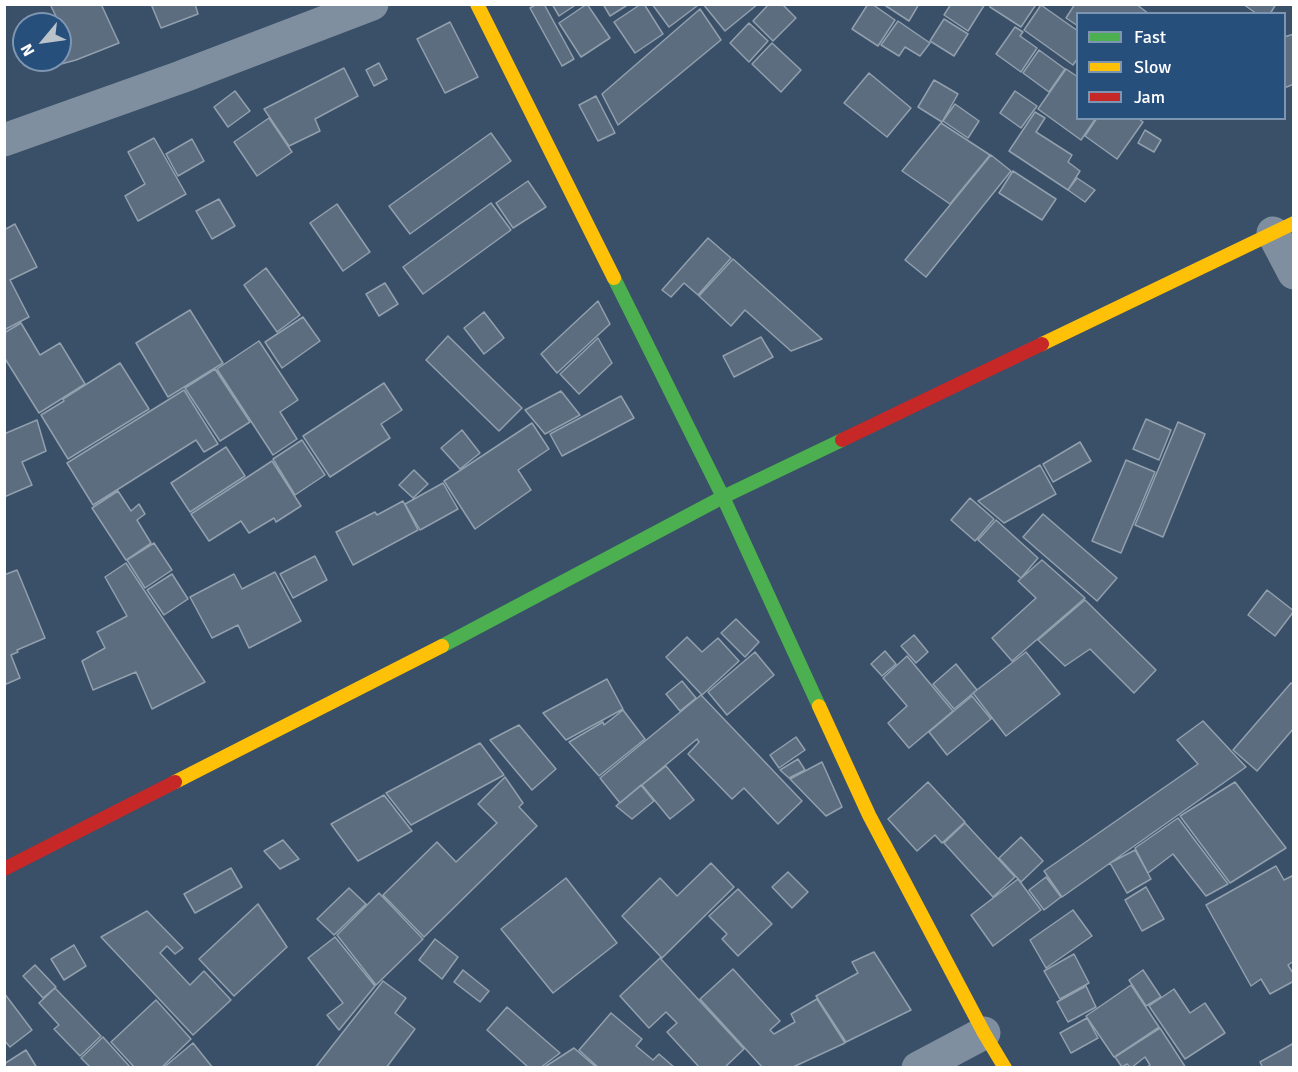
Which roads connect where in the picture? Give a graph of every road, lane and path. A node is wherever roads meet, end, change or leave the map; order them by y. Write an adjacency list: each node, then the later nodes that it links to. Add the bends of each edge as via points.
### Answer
1 (372, 4): 3 (street)
2 (477, 4): 6 (street)
3 (4, 140)
4 (1283, 228): 5 (street); 6 (street)
5 (1293, 273)
6 (723, 497): 7 (street, via 413,661); 8 (street, via 869,815)
7 (4, 869)
8 (984, 1033): 9 (street); 10 (street)
9 (918, 1068)
10 (1005, 1068)

